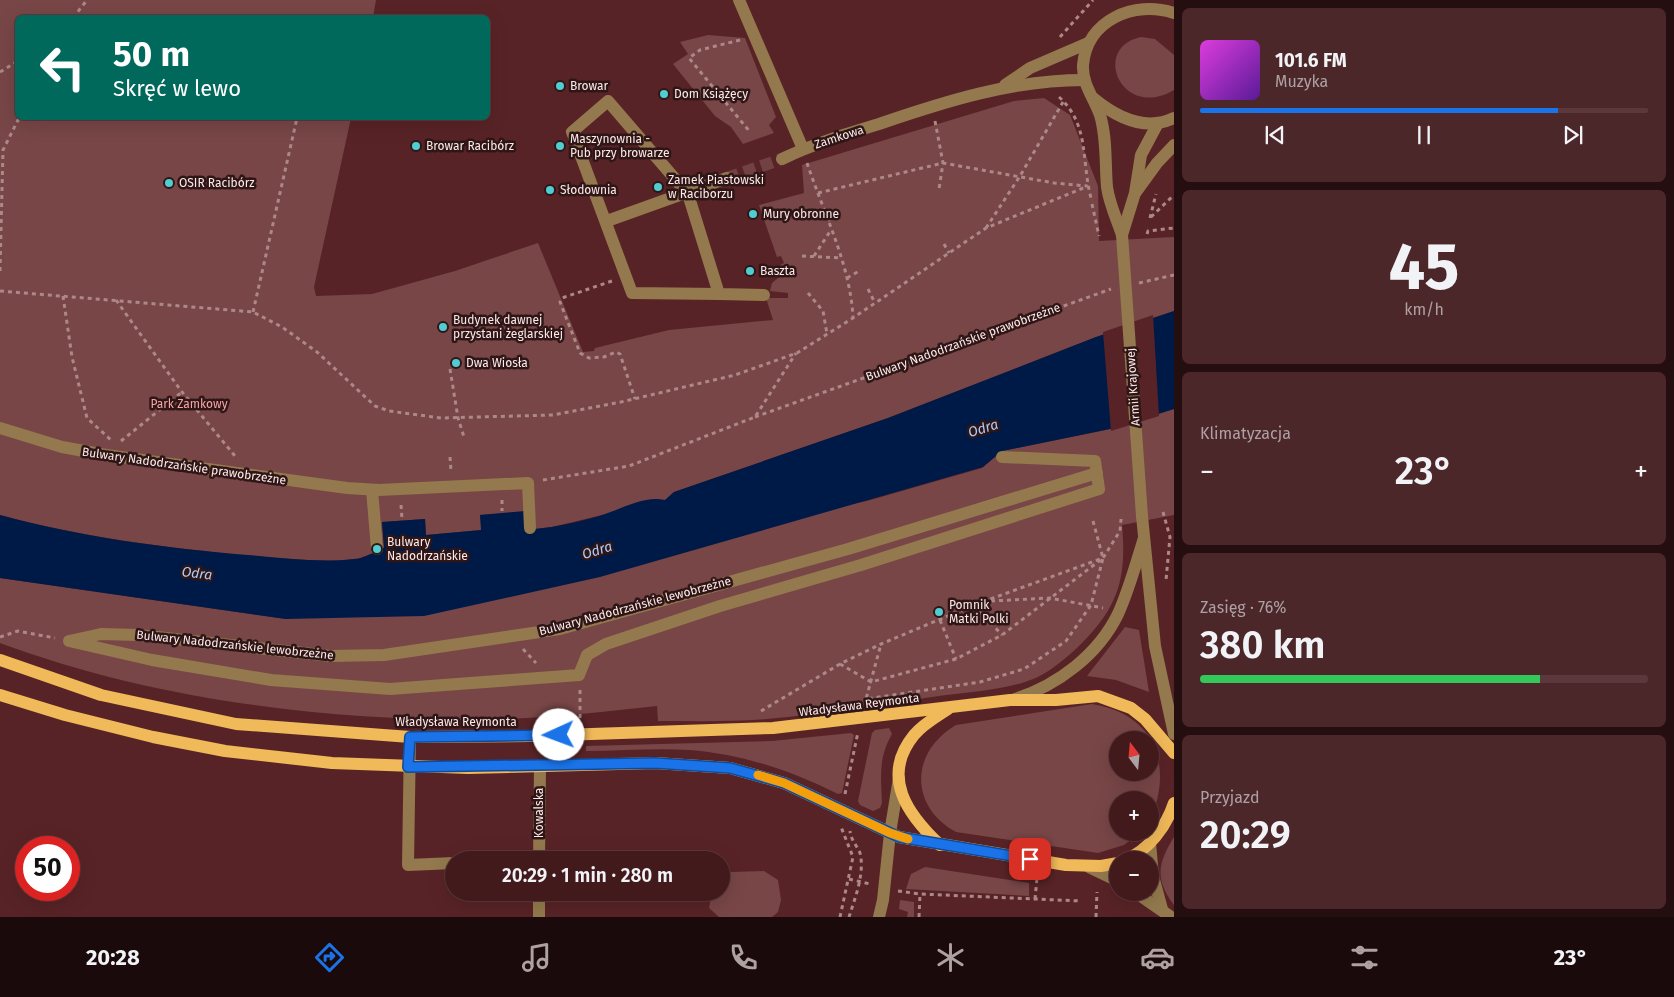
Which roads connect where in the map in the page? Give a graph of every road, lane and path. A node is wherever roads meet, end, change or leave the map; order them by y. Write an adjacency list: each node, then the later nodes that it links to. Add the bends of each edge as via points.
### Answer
1 (87, 0): 6 (path)
2 (739, 0): 7 (street, Zamkowa)
3 (1156, 4): 4 (street, via 1133,8); 5 (street)
4 (1122, 6): 8 (street, via 1102,24)
5 (1174, 13)
6 (74, 15)
7 (755, 36): 20 (path, via 700,50 689,58); 23 (street, Zamkowa)
8 (1088, 43): 11 (street); 13 (street, Zamkowa, via 1030,68)
9 (15, 63): 10 (path)
10 (0, 72)
11 (1084, 80): 12 (street, Zamkowa); 14 (street, Armii Krajowej)
12 (1052, 81): 13 (street, Zamkowa); 15 (path, via 1054,93)
13 (1003, 86): 23 (street, Zamkowa, via 931,106)
14 (1091, 97): 19 (street, via 1121,117); 42 (street, Armii Krajowej, via 1100,115 1108,190)
15 (1063, 102): 26 (path); 28 (path, via 1070,107 1081,132)
16 (1174, 118): 19 (street)
17 (18, 120): 50 (path, via 3,150)
18 (297, 120): 64 (path)
19 (1158, 123): 32 (street, Armii Krajowej, via 1141,155)
20 (750, 132)
21 (938, 132): 25 (path)
22 (1174, 145): 32 (street)
23 (803, 149): 24 (street); 31 (path)
24 (782, 159)
25 (943, 163): 26 (path); 29 (path); 31 (path)
26 (1020, 176): 28 (path); 38 (path)
27 (727, 178): 33 (street)
28 (1088, 186): 38 (path); 43 (path)
29 (939, 189)
30 (1157, 191): 34 (path, via 1150,218)
31 (818, 193): 36 (path)
32 (1135, 193): 42 (street, Armii Krajowej)
33 (688, 194): 37 (street); 37 (street, via 608,101 572,132); 59 (street)
34 (1174, 195)
35 (840, 217): 36 (path)
36 (828, 220): 40 (path)
37 (607, 222): 52 (street)
38 (986, 228): 45 (path)
39 (1174, 228): 41 (path)
40 (831, 229): 47 (path); 48 (path)
41 (1147, 232)
42 (1122, 235): 84 (street, Armii Krajowej, bridge)
43 (1099, 236)
44 (944, 244): 45 (path)
45 (949, 254): 63 (path)
46 (802, 256): 47 (path)
47 (814, 256): 48 (path)
48 (842, 258): 53 (path)
49 (861, 270): 53 (path)
50 (0, 271)
51 (1174, 275): 54 (path)
52 (626, 276): 59 (street, via 632,293); 70 (path, via 562,298 560,302 580,353 589,358 620,354)
53 (847, 278): 65 (path)
54 (1130, 285)
55 (1113, 288): 71 (path, Bulwary Nadodrzańskie prawobrzeżne)
56 (868, 289): 63 (path)
57 (0, 291): 61 (path)
58 (808, 293): 66 (path, via 823,311)
59 (719, 294): 60 (street)
60 (764, 295)
61 (63, 296): 62 (path); 69 (path, via 72,357 87,418 116,446)
62 (116, 300): 64 (path); 69 (path)
63 (875, 303): 65 (path)
64 (253, 312): 72 (path, via 282,327 317,352 375,406 389,411)
65 (853, 318): 66 (path)
66 (827, 334): 67 (path)
67 (797, 352): 70 (path, via 735,375); 71 (path)
68 (450, 369): 72 (path)
69 (182, 392): 77 (path)
70 (635, 399): 72 (path, via 553,415)
71 (754, 417): 78 (path, Bulwary Nadodrzańskie prawobrzeżne, via 629,466)
72 (458, 418): 74 (path)
73 (0, 428): 77 (street, Bulwary Nadodrzańskie prawobrzeżne, via 62,447)
74 (464, 437)
75 (1002, 457): 76 (street, via 1095,460)
76 (1097, 473): 96 (street, Bulwary Nadodrzańskie lewobrzeżne, via 848,548 560,629); 102 (street, Bulwary Nadodrzańskie lewobrzeżne, via 1099,489 606,644 587,655)
77 (251, 476): 79 (street, Bulwary Nadodrzańskie prawobrzeżne)
78 (542, 481)
79 (372, 490): 83 (street, Bulwary Nadodrzańskie prawobrzeżne, via 528,483); 85 (street)
80 (1164, 512): 87 (path, via 1170,537)
81 (1121, 519): 86 (path, via 1120,531)
82 (1093, 521): 86 (path)
83 (530, 528)
84 (1144, 538): 92 (street, Armii Krajowej); 111 (street, Armii Krajowej, via 1155,646)
85 (377, 549)
86 (1103, 558): 88 (path); 89 (path); 91 (path)
87 (1166, 582)
88 (1050, 598): 89 (path); 91 (path); 94 (path)
89 (986, 601): 90 (path)
90 (974, 605): 93 (path); 94 (path)
91 (1091, 605): 92 (path); 104 (path, via 1066,641 1024,669 980,682 866,699)
92 (1118, 614): 106 (street, Armii Krajowej, via 1095,646 1066,674 1038,690)
93 (940, 620): 98 (path); 99 (path)
94 (1002, 635): 99 (path)
95 (0, 637): 97 (path, via 18,631)
96 (512, 637): 97 (street, Bulwary Nadodrzańskie lewobrzeżne, via 384,655 331,656 138,635 101,634); 103 (path)
97 (70, 641): 103 (street, Bulwary Nadodrzańskie lewobrzeżne, via 152,660 271,680 390,689)
98 (881, 644): 101 (path); 104 (path)
99 (956, 659): 104 (path)
100 (0, 660): 112 (main road, Władysława Reymonta, via 101,695 236,724)
101 (840, 664): 104 (path); 108 (path)
102 (580, 675): 103 (street, Bulwary Nadodrzańskie lewobrzeżne); 110 (path)
103 (550, 678)
104 (871, 682)
105 (0, 694): 115 (main road, via 99,724 225,751 332,763)
106 (1010, 700): 107 (main road, Władysława Reymonta); 113 (main road, Władysława Reymonta, via 1098,696 1113,700 1145,719)
107 (950, 708): 109 (main road, Władysława Reymonta); 116 (main road, via 914,735 903,754)
108 (761, 711)
109 (861, 719): 112 (main road, Władysława Reymonta, via 773,728); 118 (path)
110 (580, 720)
111 (1174, 734)
112 (410, 737): 115 (street)
113 (1174, 753)
114 (540, 766): 115 (main road); 118 (main road, via 655,763 730,768 784,783); 124 (street, Kowalska)
115 (408, 767): 126 (street, via 408,865)
116 (899, 776): 121 (street); 123 (main road, via 902,795 912,816)
117 (1174, 803): 122 (main road, via 1167,821)
118 (842, 810): 121 (main road)
119 (840, 824): 140 (path, via 852,857)
120 (849, 829): 141 (path, via 861,861)
121 (890, 833): 123 (main road); 131 (street)
122 (1150, 843): 125 (main road); 138 (street, via 1153,876)
123 (940, 845): 128 (main road)
124 (539, 851)
125 (1138, 851)
126 (445, 863)
127 (1109, 864): 128 (main road)
128 (1089, 867): 129 (street)
129 (1109, 877)
130 (1037, 878): 134 (path)
131 (884, 888): 133 (path); 142 (street)
132 (1097, 892): 144 (path)
133 (920, 894): 134 (path); 143 (path)
134 (1036, 899): 136 (path)
135 (540, 901): 139 (street)
136 (1081, 901)
137 (1148, 901): 138 (street)
138 (1166, 913)
139 (540, 917)
140 (840, 917)
141 (850, 917)
142 (879, 917)
143 (919, 917)
144 (1096, 917)

